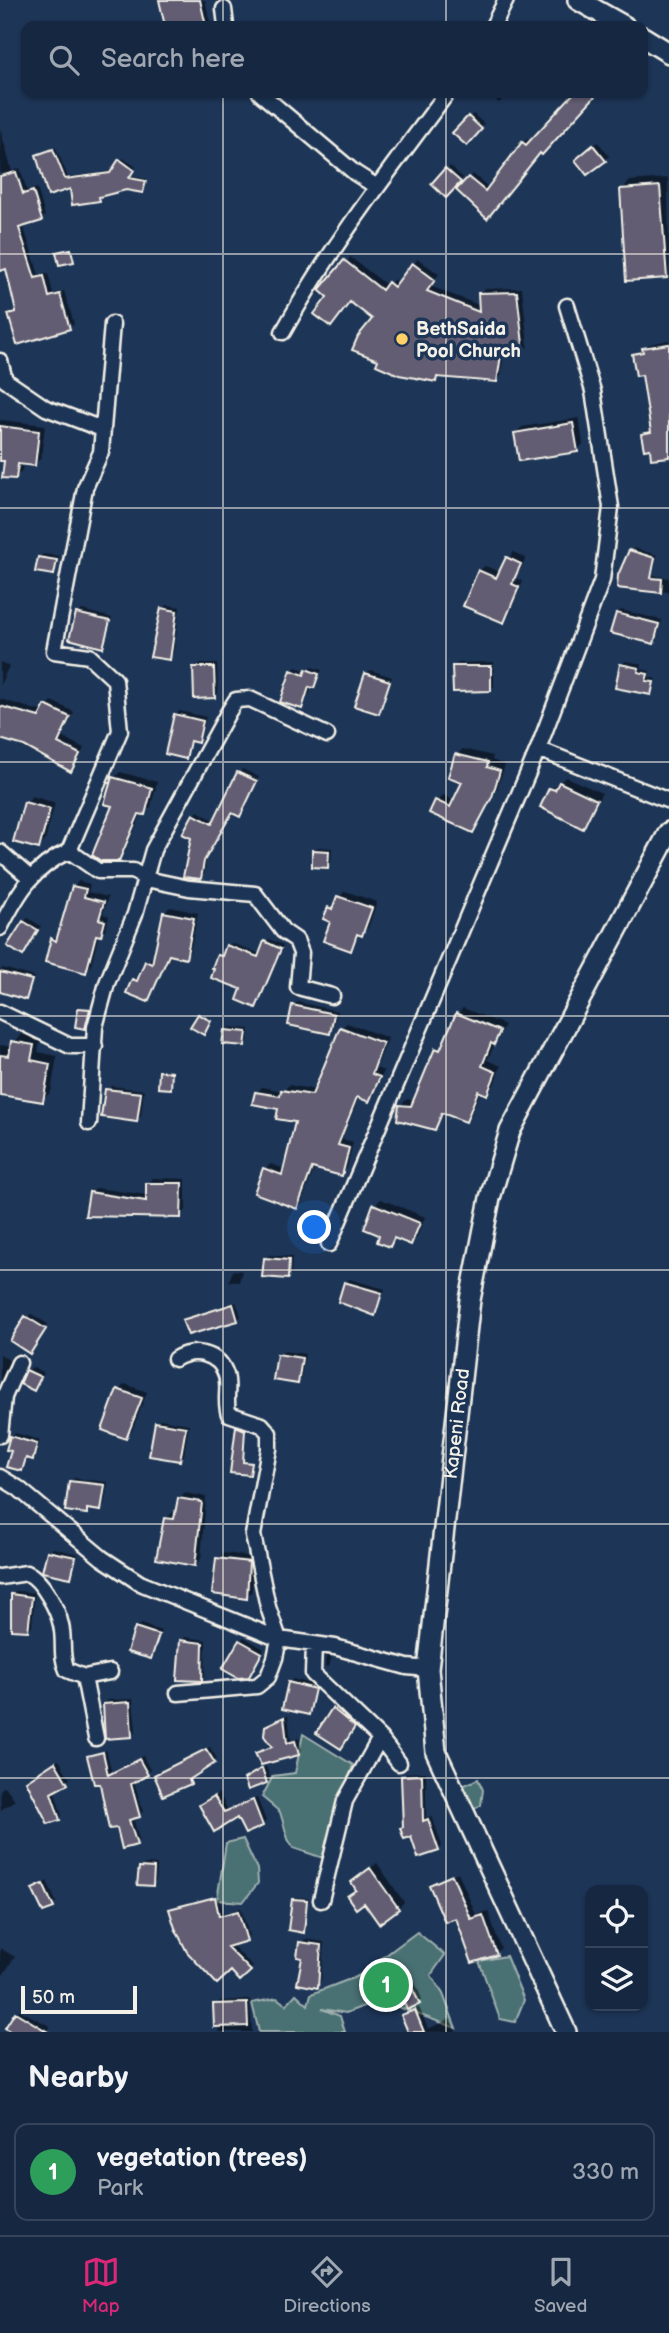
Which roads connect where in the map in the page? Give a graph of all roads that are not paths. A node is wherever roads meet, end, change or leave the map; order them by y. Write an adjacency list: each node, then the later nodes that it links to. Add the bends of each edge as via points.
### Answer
1 (506, 0): 5 (street)
2 (578, 0): 6 (main road)
3 (224, 9): 4 (street)
4 (225, 21)
5 (496, 21)
6 (615, 21)
7 (648, 40): 8 (main road)
8 (669, 53)
9 (266, 98): 11 (street)
10 (443, 98): 11 (street)
11 (377, 187): 14 (street)
12 (567, 306): 18 (street, via 593,391 611,507 608,549 592,611)
13 (112, 324): 16 (street)
14 (283, 332)
15 (0, 362): 16 (street, via 5,380 46,408)
16 (102, 429): 21 (street, via 101,452 85,488 54,651 89,656 116,680 120,731)
17 (327, 735): 24 (street, via 250,699 236,700 169,818 153,850)
18 (538, 749): 19 (street); 30 (street)
19 (669, 801)
20 (669, 832): 38 (main road, Kapeni Road, via 510,1131 489,1198 470,1300)
21 (69, 851): 23 (street); 24 (street, via 98,871 133,872)
22 (0, 852): 23 (street)
23 (29, 877): 25 (street)
24 (146, 879): 26 (street, via 255,894 283,931 296,940 301,953 298,987); 28 (street, via 107,983 95,1027)
25 (0, 928)
26 (332, 996)
27 (0, 1012): 28 (street, via 69,1045)
28 (95, 1046): 29 (street)
29 (89, 1124)
30 (329, 1244)
31 (175, 1359): 36 (street, via 202,1352 215,1361 227,1376 229,1414 262,1425 269,1433 253,1535)
32 (19, 1363): 33 (street, via 4,1397)
33 (0, 1435)
34 (0, 1477): 36 (street, via 126,1575)
35 (0, 1577): 40 (street, via 33,1575 61,1624 67,1670)
36 (279, 1639): 37 (street); 41 (street, via 268,1677 257,1686)
37 (314, 1644): 38 (street); 43 (street, via 313,1674)
38 (428, 1669): 46 (main road, Kapeni Road, via 436,1752)
39 (110, 1672): 40 (street)
40 (84, 1677): 42 (street)
41 (178, 1693)
42 (96, 1738)
43 (380, 1738): 44 (street); 45 (street, via 345,1801)
44 (399, 1763)
45 (321, 1900)
46 (566, 2032)

